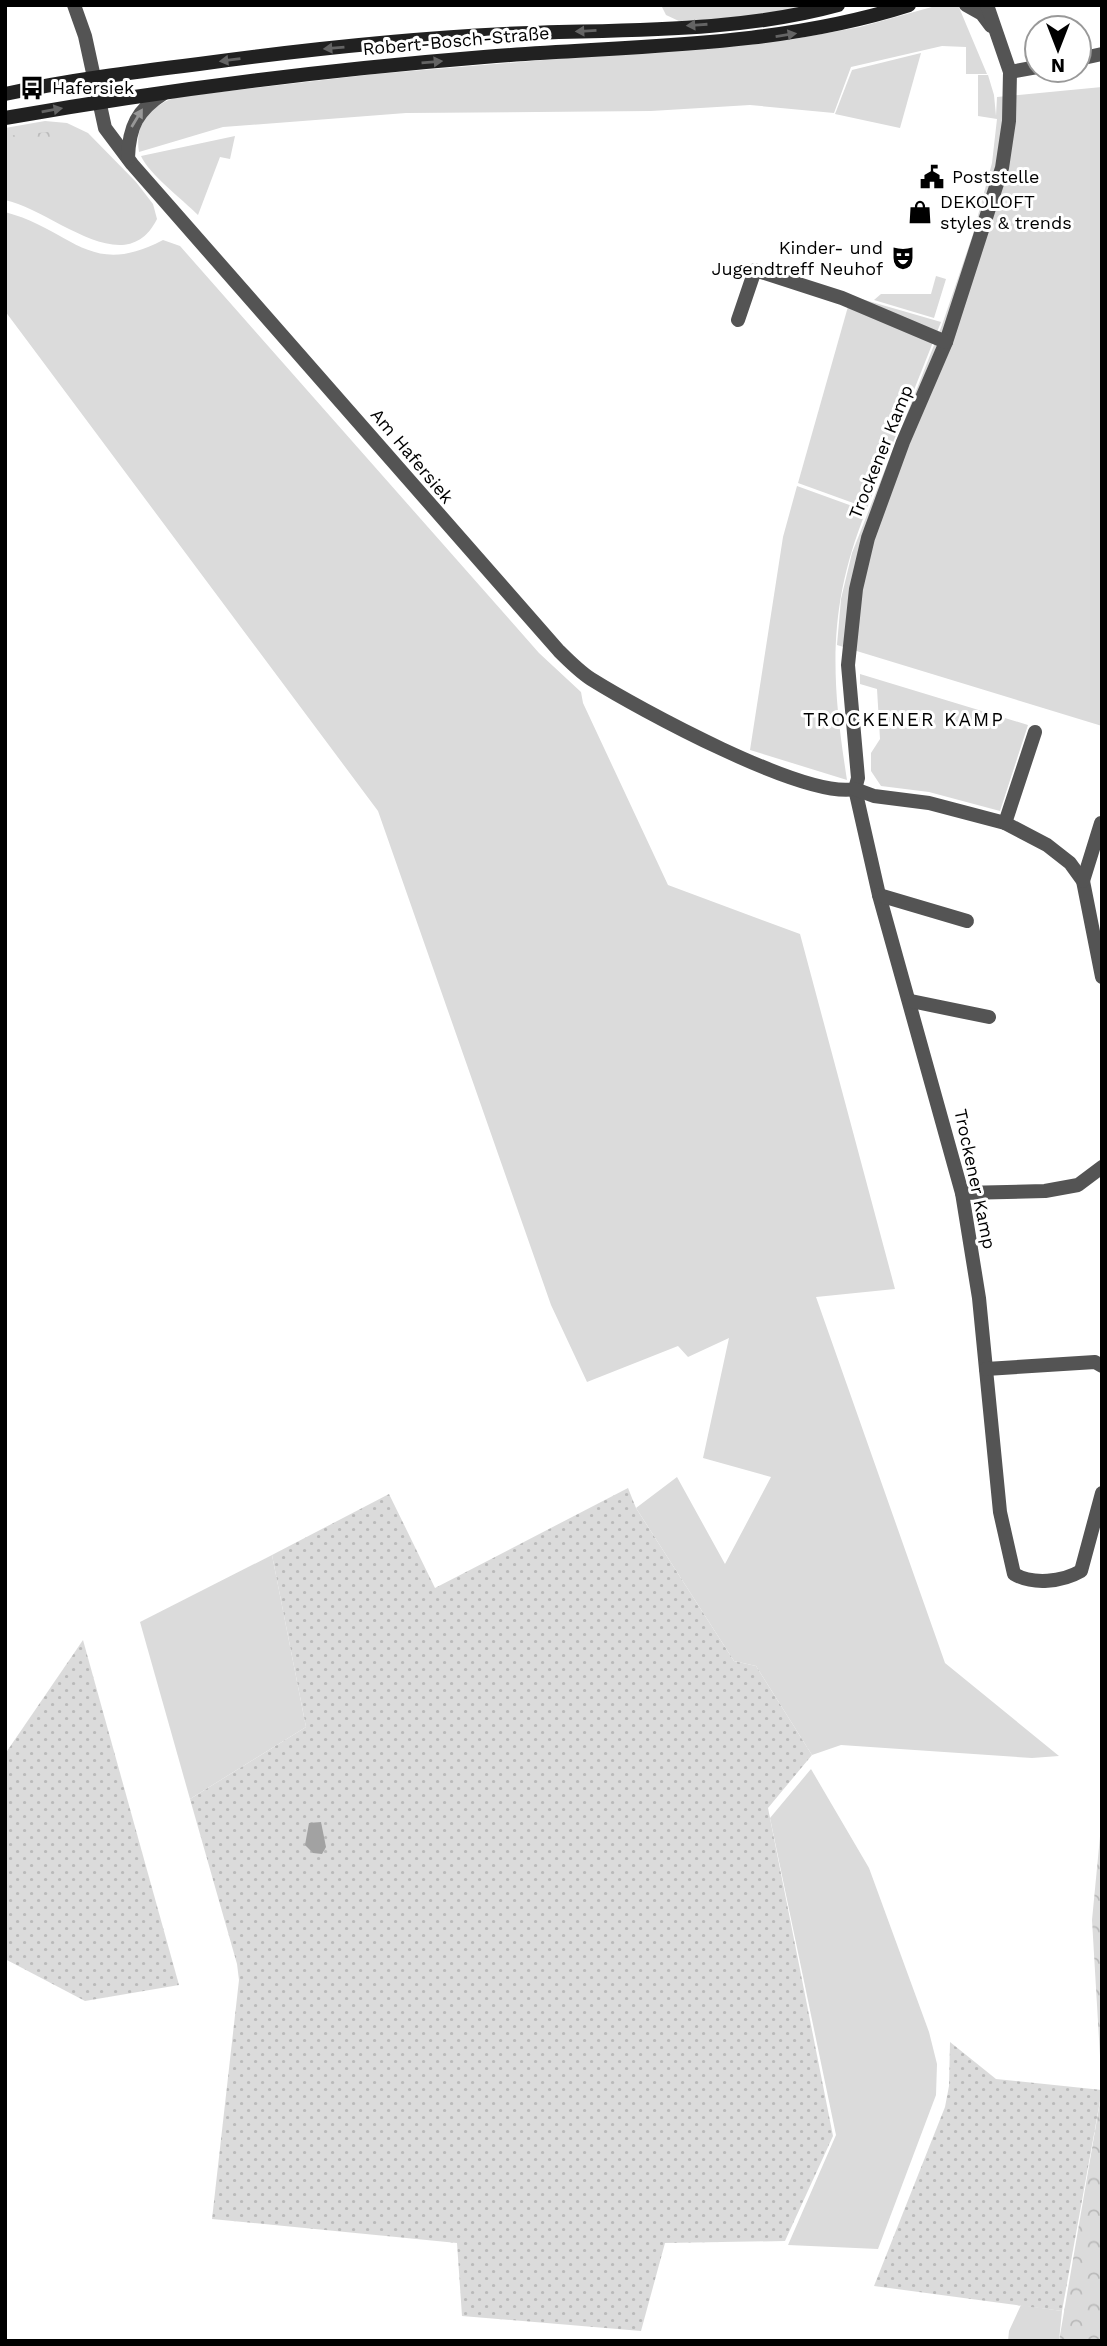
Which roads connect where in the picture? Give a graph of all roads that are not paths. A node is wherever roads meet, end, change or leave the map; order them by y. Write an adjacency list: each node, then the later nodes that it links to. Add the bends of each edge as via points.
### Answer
1 (74, 5): 9 (street, Am Hafersiek)
2 (838, 5): 9 (main road, Robert-Bosch-Straße, one-way to 9, via 708,24 502,34 298,51)
3 (909, 5): 10 (main road, Robert-Bosch-Straße, one-way to 3, via 484,57 772,37 827,28)
4 (966, 5): 6 (street, Trockener Kamp)
5 (987, 5): 6 (street, Trockener Kamp)
6 (997, 32): 8 (street, Trockener Kamp)
7 (1023, 70): 8 (street)
8 (1010, 72): 16 (street, Trockener Kamp, via 1002,168)
9 (93, 79): 11 (main road, Robert-Bosch-Straße); 12 (street, Am Hafersiek)
10 (167, 91): 12 (main road, Robert-Bosch-Straße); 14 (street, one-way to 10, via 129,133 138,114)
11 (5, 94)
12 (98, 102): 13 (main road, Robert-Bosch-Straße, one-way to 12); 14 (street, Am Hafersiek, via 105,128)
13 (5, 118)
14 (128, 158): 18 (street, Am Hafersiek, via 530,622 589,677 731,755 827,788)
15 (738, 320): 16 (street, via 755,270 842,298)
16 (946, 342): 18 (street, Trockener Kamp, via 875,513 856,589 849,665 858,778)
17 (1035, 732): 19 (street)
18 (855, 789): 19 (street, Am Hafersiek); 22 (street, Trockener Kamp)
19 (1005, 822): 21 (street, Am Hafersiek, via 1047,845 1070,863)
20 (1101, 823): 21 (street)
21 (1083, 881): 24 (street)
22 (880, 895): 23 (street); 25 (street, Trockener Kamp)
23 (967, 921)
24 (1102, 977)
25 (911, 1001): 26 (street); 28 (street, Trockener Kamp)
26 (989, 1017)
27 (1102, 1167): 28 (street, via 1078,1185 1045,1191)
28 (962, 1193): 30 (street, Trockener Kamp)
29 (1102, 1366): 30 (street, via 1095,1362)
30 (986, 1369): 31 (street, Trockener Kamp, via 1000,1512 1014,1574 1024,1580 1039,1580 1069,1578 1081,1572)
31 (1102, 1493)

